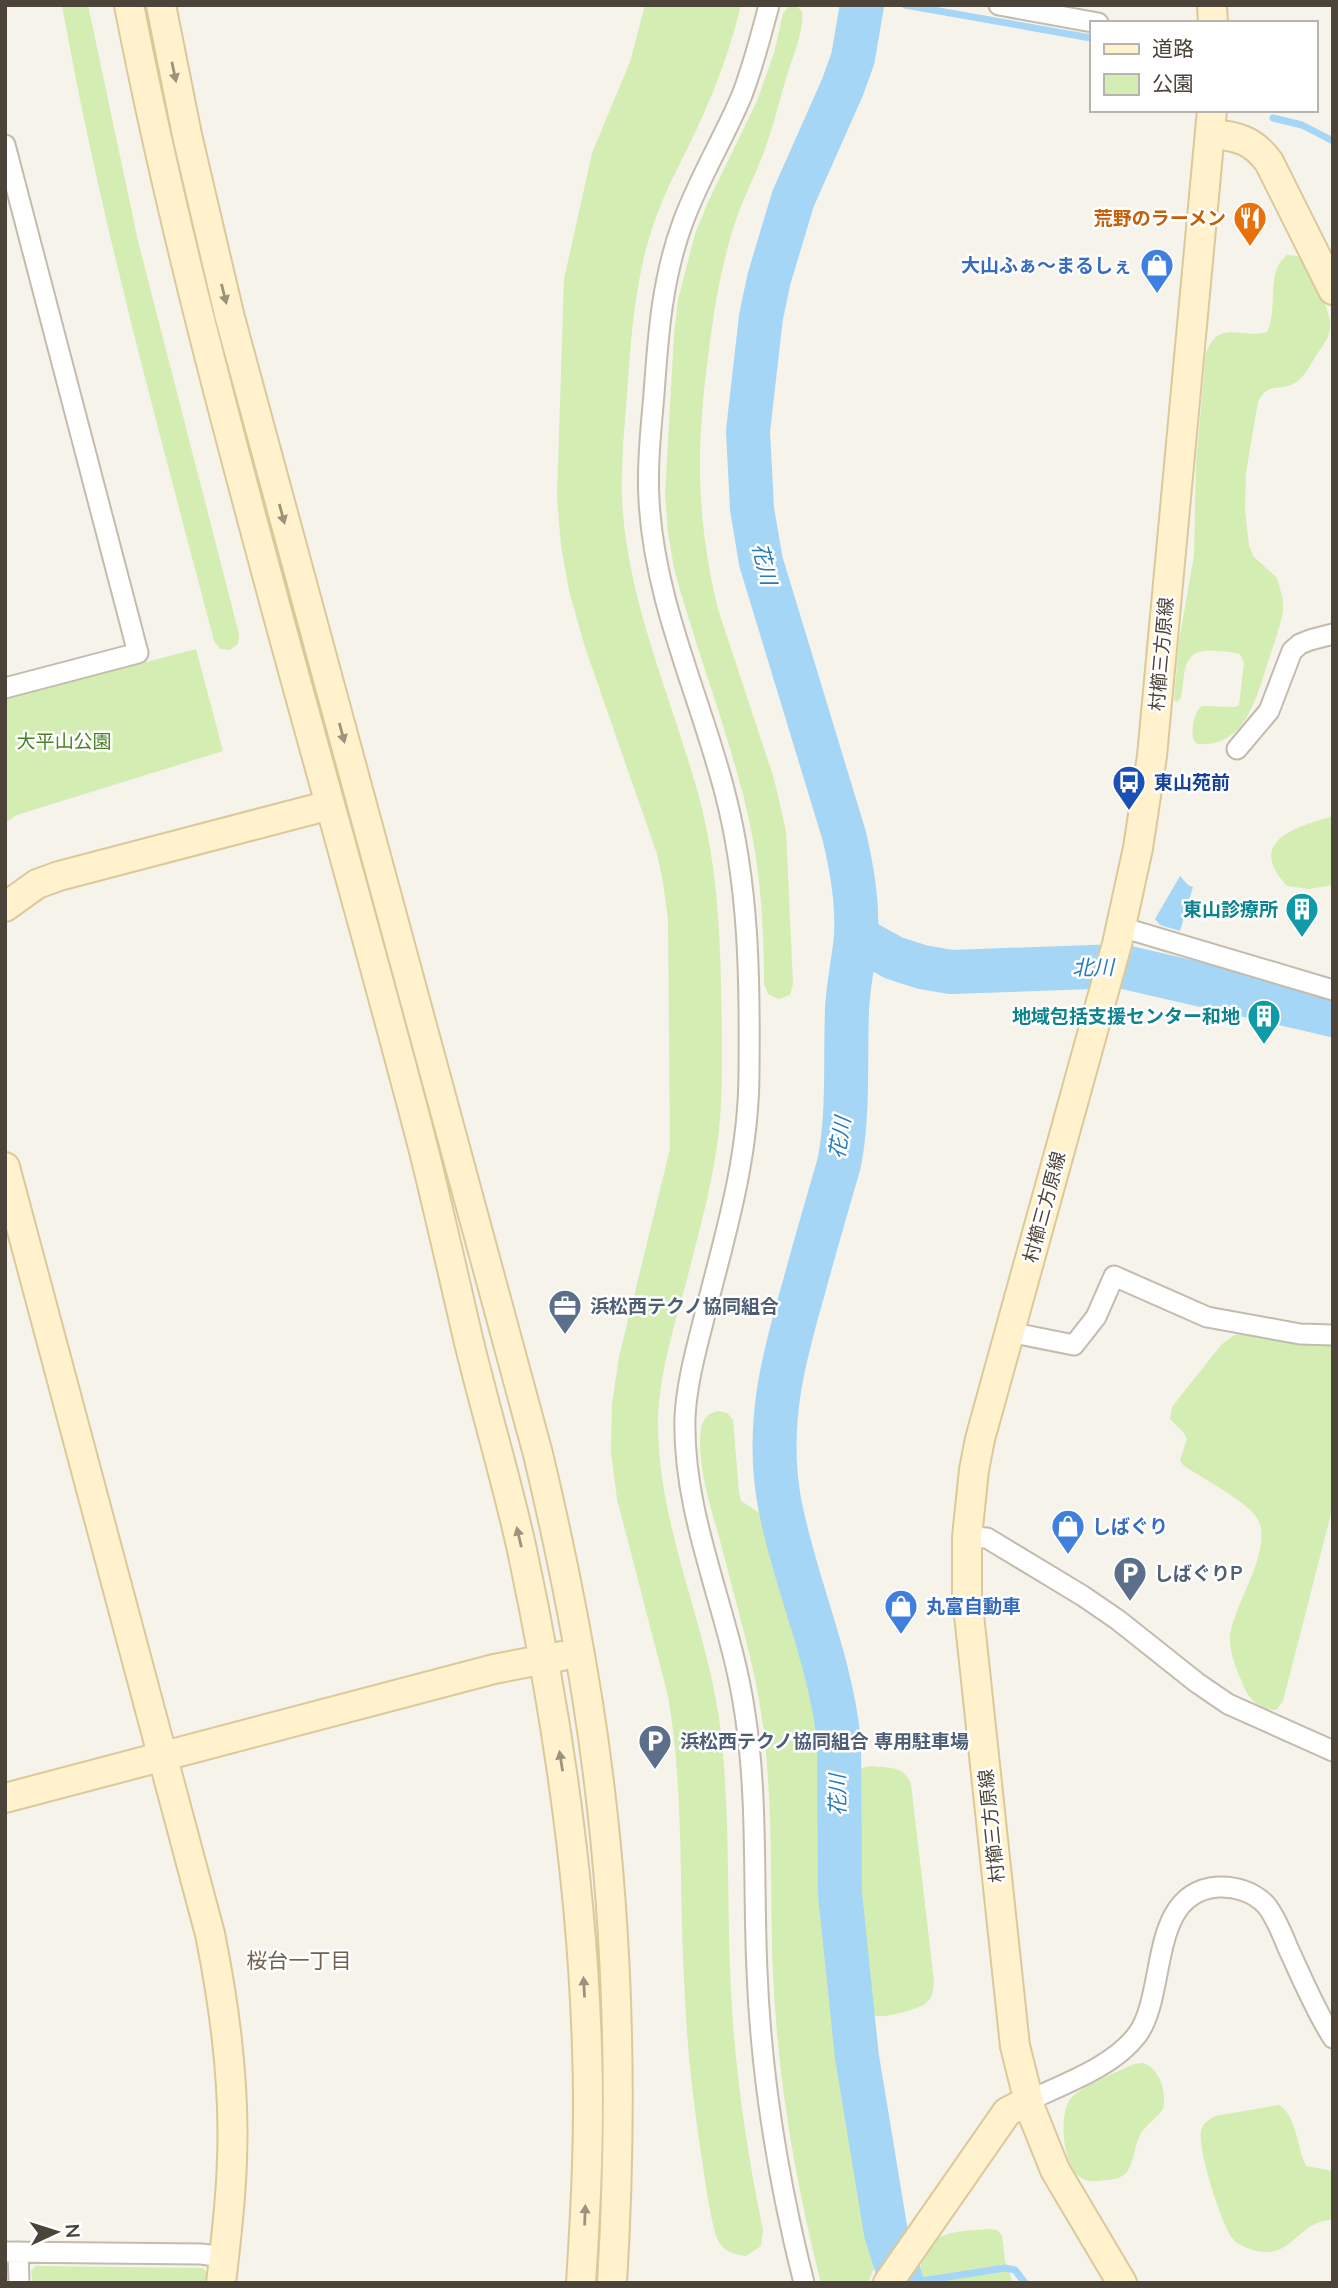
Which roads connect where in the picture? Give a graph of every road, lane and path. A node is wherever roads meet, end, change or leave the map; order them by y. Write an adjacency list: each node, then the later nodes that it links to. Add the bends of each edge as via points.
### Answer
1 (130, 5): 12 (street, via 200,322)
2 (160, 5): 20 (street, one-way to 20, via 229,314 538,1454)
3 (769, 5): 32 (street, via 742,95 693,195 670,263 658,333 649,496 658,571 724,787 746,913 749,1073 745,1143 691,1371 685,1448 689,1486 746,1714 764,2065 778,2167)
4 (999, 5): 5 (street)
5 (1090, 22)
6 (1212, 122): 8 (street, via 1262,152); 14 (street, 村櫛三方原線, via 1152,756)
7 (6, 149): 10 (street, via 138,653)
8 (1333, 290)
9 (1333, 634): 11 (street, via 1292,651 1269,711)
10 (6, 684)
11 (1237, 749)
12 (330, 805): 13 (street, via 58,876); 21 (street, one-way to 12, via 521,1546 424,1153)
13 (5, 906)
14 (1119, 935): 15 (street); 17 (street, 村櫛三方原線)
15 (1333, 990)
16 (5, 1167): 23 (street)
17 (1009, 1332): 18 (street, via 1074,1345 1096,1317 1114,1276 1207,1317 1300,1334); 19 (street, 村櫛三方原線, via 980,1439)
18 (1333, 1335)
19 (967, 1538): 22 (street, via 987,1538 1101,1608 1228,1704); 26 (street, 村櫛三方原線, via 970,1628 1009,1999)
20 (580, 1653): 21 (street); 31 (street, via 600,1793 615,1965 618,2137)
21 (543, 1660): 23 (street); 30 (street, one-way to 21, via 588,2137 583,1966 566,1797)
22 (1333, 1751)
23 (163, 1757): 24 (street); 28 (street, via 210,1934 226,2023 233,2159)
24 (5, 1798)
25 (1333, 2038): 26 (street, via 1265,1905 1229,1886 1209,1888 1190,1896 1176,1911 1167,1930 1147,2014 1126,2049)
26 (1028, 2101): 33 (street, via 1007,2112); 34 (street, 村櫛三方原線, via 1055,2170)
27 (11, 2252): 28 (street, via 201,2254); 29 (street)
28 (223, 2270)
29 (19, 2283)
30 (581, 2283)
31 (611, 2283)
32 (804, 2283)
33 (888, 2283)
34 (1122, 2283)

